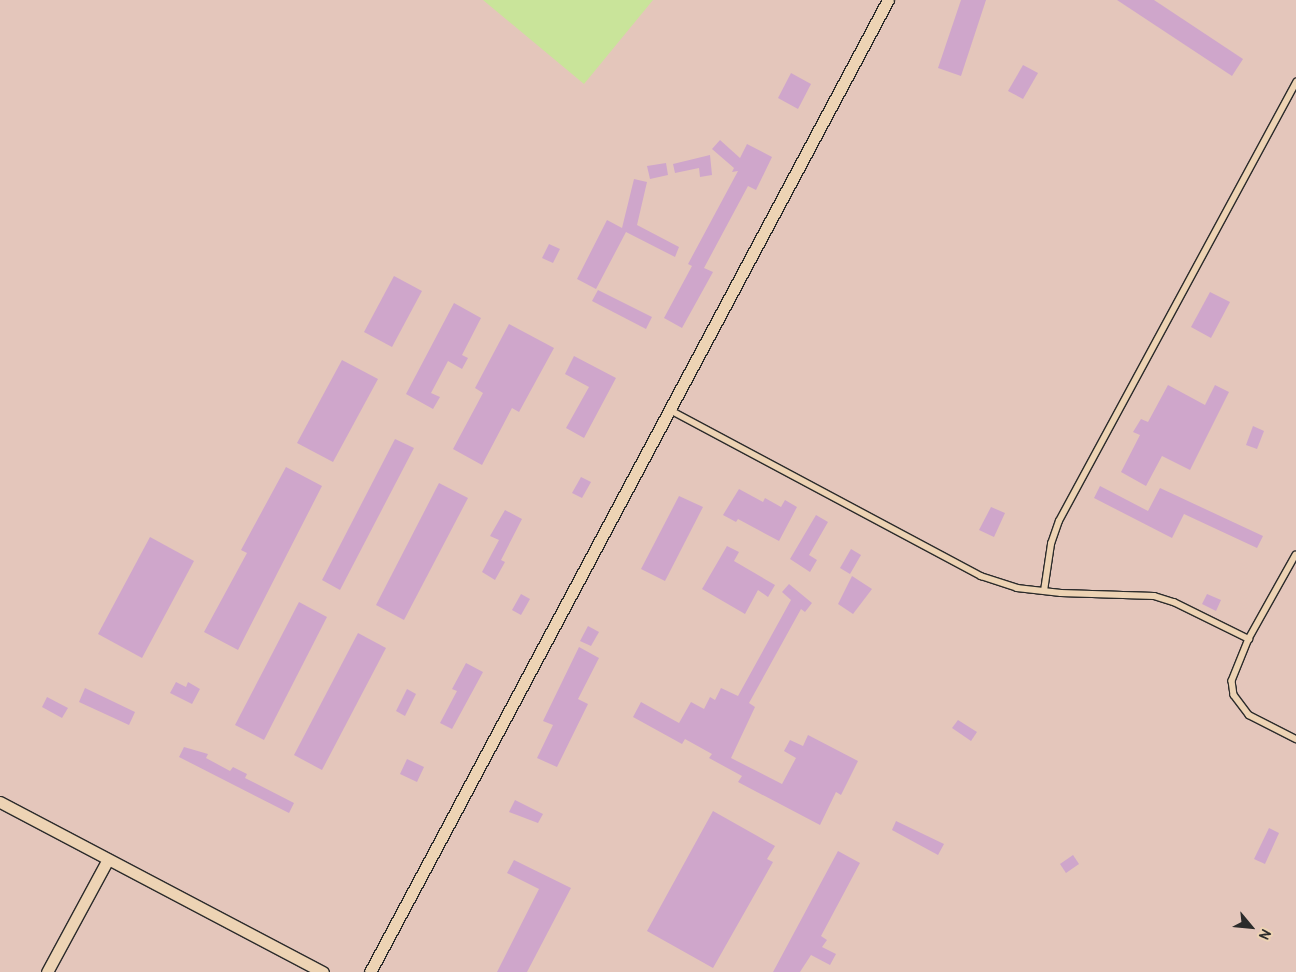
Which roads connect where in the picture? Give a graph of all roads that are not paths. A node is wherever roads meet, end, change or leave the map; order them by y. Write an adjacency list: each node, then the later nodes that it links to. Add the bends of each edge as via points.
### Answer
1 (888, 0): 3 (street)
2 (1296, 82): 5 (lane, via 1059,521 1051,544)
3 (668, 409): 5 (lane, via 981,576 1017,588); 12 (street)
4 (1296, 555): 6 (lane)
5 (1044, 591): 6 (lane, via 1154,596 1174,602)
6 (1250, 639): 7 (lane, via 1232,681 1234,695 1249,715)
7 (1296, 739)
8 (0, 802): 9 (street)
9 (108, 859): 10 (street); 11 (street)
10 (47, 972)
11 (323, 972)
12 (370, 972)

